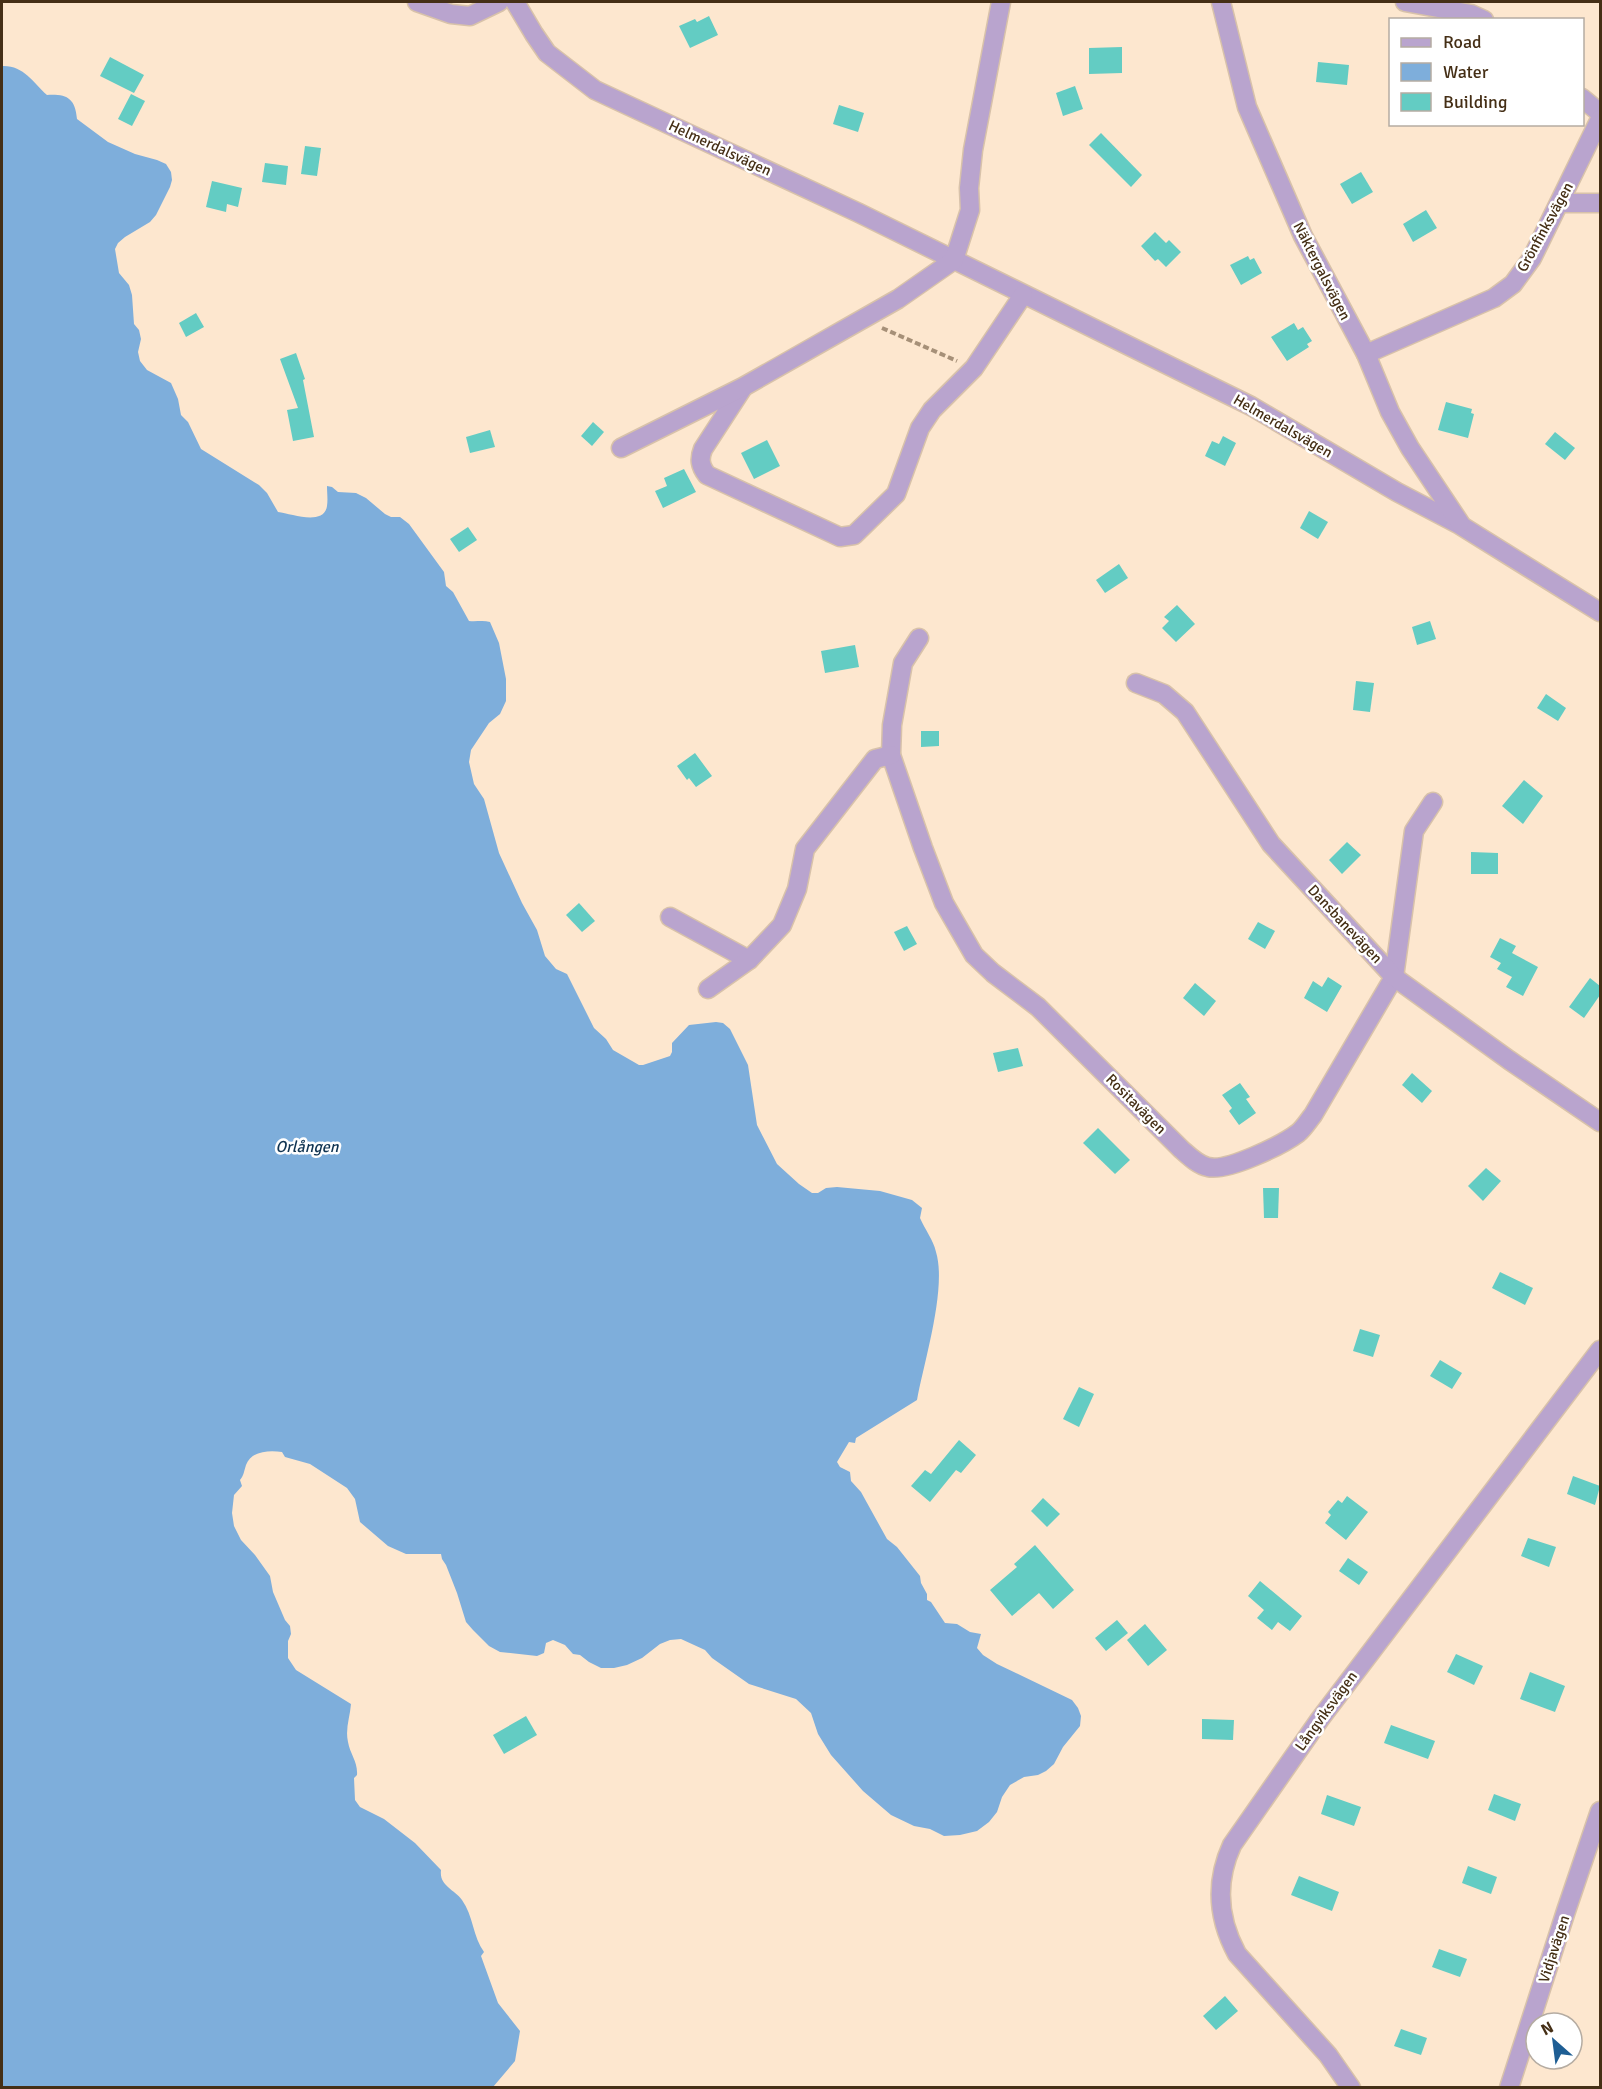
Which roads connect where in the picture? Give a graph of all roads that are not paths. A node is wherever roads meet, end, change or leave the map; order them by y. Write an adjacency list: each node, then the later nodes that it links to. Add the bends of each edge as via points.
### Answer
1 (417, 2): 2 (street, via 470,16)
2 (499, 2)
3 (515, 2): 13 (street, Helmerdalsvägen, via 547,53 595,90)
4 (1001, 2): 13 (street, via 973,150 970,210)
5 (1221, 2): 15 (street, Näktergalsvägen, via 1246,106 1303,236)
6 (1405, 2): 7 (street)
7 (1480, 18)
8 (1584, 100): 9 (street)
9 (1600, 113)
10 (1600, 119): 11 (street, Grönfinksvägen)
11 (1560, 203): 12 (street); 15 (street, Grönfinksvägen, via 1532,258 1513,284)
12 (1600, 203)
13 (954, 260): 14 (street, Helmerdalsvägen); 16 (street, via 898,298)
14 (1023, 295): 16 (street, via 974,368 932,410 920,428 896,494 854,535 840,537 707,475 702,469 699,457); 18 (street, Helmerdalsvägen, via 1251,406)
15 (1366, 354): 18 (street, Näktergalsvägen, via 1390,412)
16 (743, 387): 17 (street)
17 (621, 448)
18 (1460, 525): 19 (street, Helmerdalsvägen)
19 (1600, 612)
20 (919, 638): 22 (street, Rositavägen, via 903,663)
21 (1136, 683): 26 (street, Dansbanevägen, via 1164,694 1185,711 1271,844)
22 (891, 755): 25 (street, via 875,759 805,849 797,889 782,925); 26 (street, Rositavägen, via 944,903 974,956 1038,1007 1181,1149 1209,1168 1228,1167 1299,1132 1313,1115)
23 (1433, 802): 26 (street, Rositavägen, via 1414,831)
24 (670, 917): 25 (street)
25 (749, 960): 27 (street)
26 (1394, 977): 28 (street, Dansbanevägen)
27 (708, 989)
28 (1600, 1122)
29 (1600, 1350): 31 (street, Långviksvägen, via 1320,1719 1228,1853 1220,1896 1230,1941)
30 (1600, 1811): 32 (street, Vidjavägen)
31 (1352, 2088)
32 (1509, 2088)

